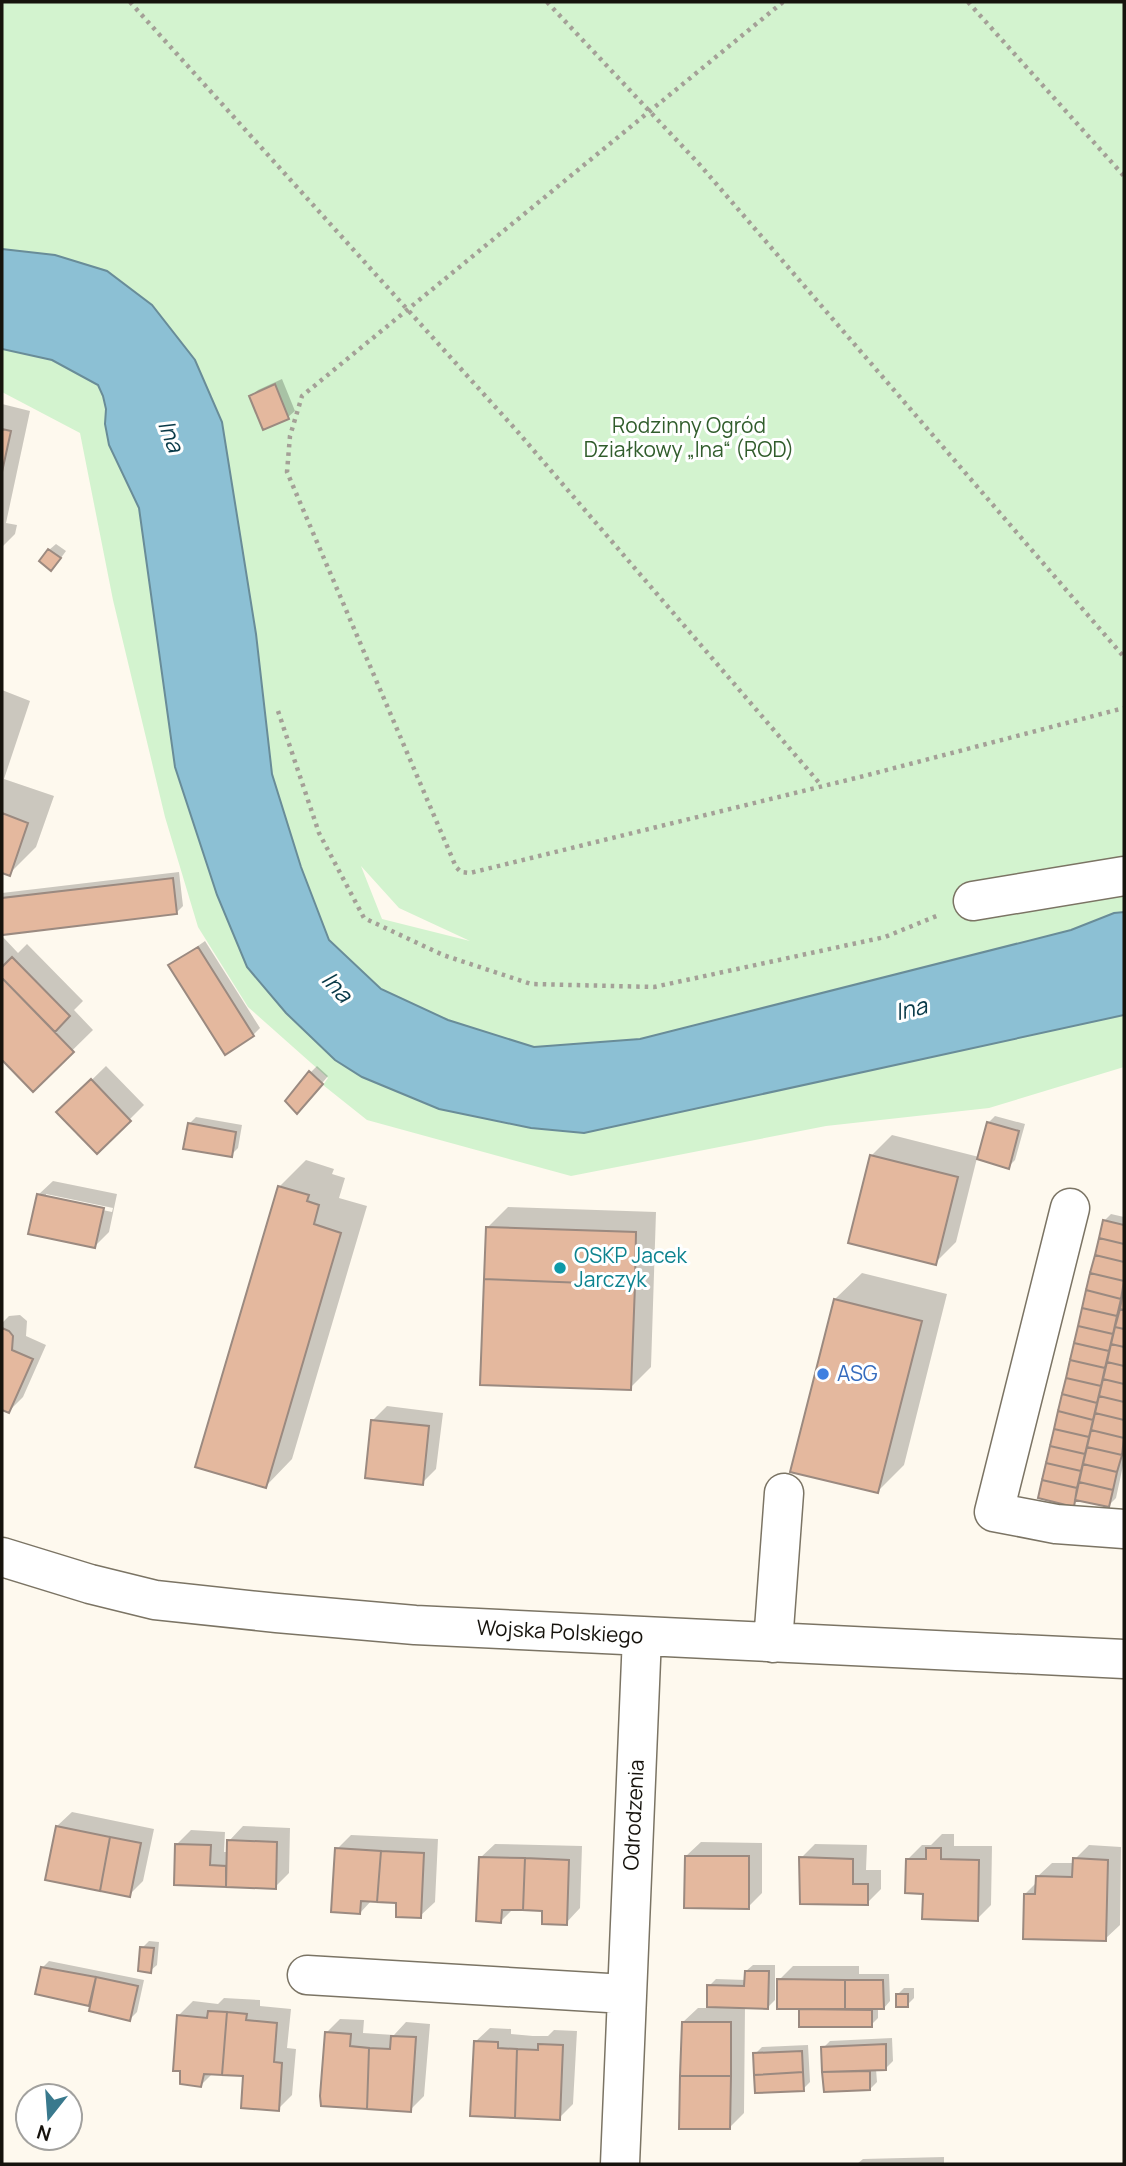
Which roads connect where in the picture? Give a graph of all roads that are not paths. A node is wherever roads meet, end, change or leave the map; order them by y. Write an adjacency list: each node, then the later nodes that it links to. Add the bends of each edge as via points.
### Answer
1 (1124, 876): 2 (street)
2 (973, 901)
3 (1070, 1208): 5 (street, via 994,1512 1056,1524)
4 (784, 1493): 8 (street)
5 (1124, 1529)
6 (2, 1556): 7 (street, Wojska Polskiego, via 155,1600 415,1625)
7 (642, 1636): 8 (street, Wojska Polskiego); 11 (street, Odrodzenia)
8 (773, 1643): 9 (street, Wojska Polskiego)
9 (1124, 1659)
10 (307, 1975): 11 (street)
11 (625, 1993): 12 (street, Odrodzenia)
12 (620, 2164)

